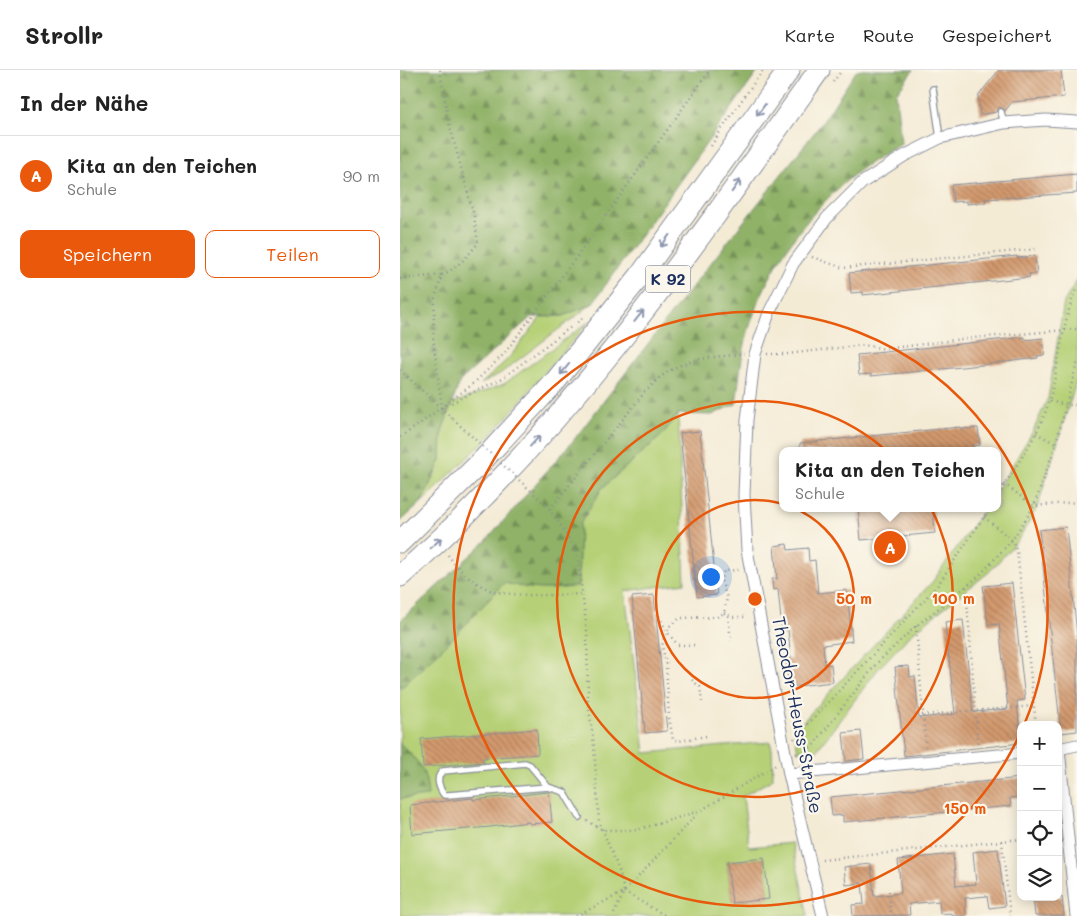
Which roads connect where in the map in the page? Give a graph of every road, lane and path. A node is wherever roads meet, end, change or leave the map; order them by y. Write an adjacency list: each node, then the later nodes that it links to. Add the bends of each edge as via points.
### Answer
1 (440, 70): 10 (path, via 448,119 478,243 455,269)
2 (710, 70): 22 (path, via 504,354)
3 (789, 70): 34 (highway, K 92, one-way to 34, via 640,276 554,383 483,460)
4 (819, 70): 37 (highway, K 92, one-way to 4, via 502,478 576,394 660,290)
5 (933, 89): 7 (lane)
6 (1077, 122): 7 (street, Theodor-Heuss-Straße, via 1003,117)
7 (940, 138): 9 (street, Theodor-Heuss-Straße, via 864,182 827,218)
8 (1038, 249): 9 (path, via 843,268)
9 (801, 253): 16 (street, Theodor-Heuss-Straße, via 769,313)
10 (442, 275): 11 (path); 22 (path, via 435,298 433,337)
11 (400, 279)
12 (1077, 287): 15 (path, via 1069,304)
13 (588, 314): 22 (path, via 501,379)
14 (1077, 329): 15 (path)
15 (1064, 330): 16 (path, via 885,349 864,345 787,354); 19 (path)
16 (755, 354): 30 (path, via 693,360 661,376); 36 (street, Theodor-Heuss-Straße, via 747,420 744,495)
17 (1077, 363): 20 (path)
18 (400, 370): 22 (path)
19 (1050, 400): 20 (path); 23 (path)
20 (1066, 405): 21 (path); 25 (path)
21 (1077, 405)
22 (442, 408): 24 (path); 30 (path, bridge)
23 (1036, 433): 25 (path); 26 (path)
24 (400, 437)
25 (1056, 444): 29 (path)
26 (1004, 484): 27 (path); 29 (path)
27 (1001, 490)
28 (1077, 502): 29 (path)
29 (1034, 506): 33 (path)
30 (550, 509): 39 (path, via 576,552)
31 (987, 512): 32 (path)
32 (984, 517): 33 (path); 59 (path, via 937,586 790,743)
33 (1012, 540): 38 (path); 50 (path, via 1017,551)
34 (400, 542)
35 (448, 556): 39 (path, via 472,580 493,590 535,595)
36 (750, 568): 40 (path, via 724,571 721,580 727,598); 43 (street, Theodor-Heuss-Straße)
37 (400, 576)
38 (966, 586): 44 (path); 51 (path)
39 (583, 594): 66 (path, via 588,701 599,821)
40 (724, 613): 42 (path); 45 (path, via 716,617 680,618)
41 (659, 616): 45 (path)
42 (728, 616): 43 (path); 46 (path)
43 (759, 616): 59 (street, Theodor-Heuss-Straße)
44 (916, 626): 52 (path); 59 (path, via 877,663 812,747)
45 (667, 632): 47 (path, via 678,645); 54 (path, via 662,646 673,740)
46 (731, 641)
47 (696, 645)
48 (692, 680): 49 (path, via 700,687)
49 (702, 702)
50 (1034, 706): 51 (path); 53 (path)
51 (976, 710): 52 (path); 58 (path)
52 (922, 715): 60 (path)
53 (1036, 721)
54 (706, 736)
55 (1077, 745): 56 (street)
56 (1062, 748)
57 (1017, 752): 58 (street)
58 (979, 756): 60 (street)
59 (786, 759): 62 (street, Theodor-Heuss-Straße); 64 (path)
60 (927, 761): 62 (street)
61 (1061, 766): 78 (street)
62 (789, 774): 69 (street, Theodor-Heuss-Straße)
63 (548, 787): 63 (lane, via 448,795 441,790 438,779 443,771 525,763); 65 (lane, via 564,792)
64 (700, 811): 66 (path, via 637,830); 70 (path)
65 (579, 817): 66 (path)
66 (603, 830): 70 (path)
67 (1017, 840): 68 (path)
68 (1002, 841): 69 (path); 77 (path)
69 (811, 862): 75 (street, Theodor-Heuss-Straße)
70 (624, 892): 72 (path); 73 (path); 74 (path)
71 (888, 892): 76 (path)
72 (576, 916)
73 (614, 916)
74 (666, 916)
75 (822, 916)
76 (891, 916)
77 (1010, 916)
78 (1076, 916)

